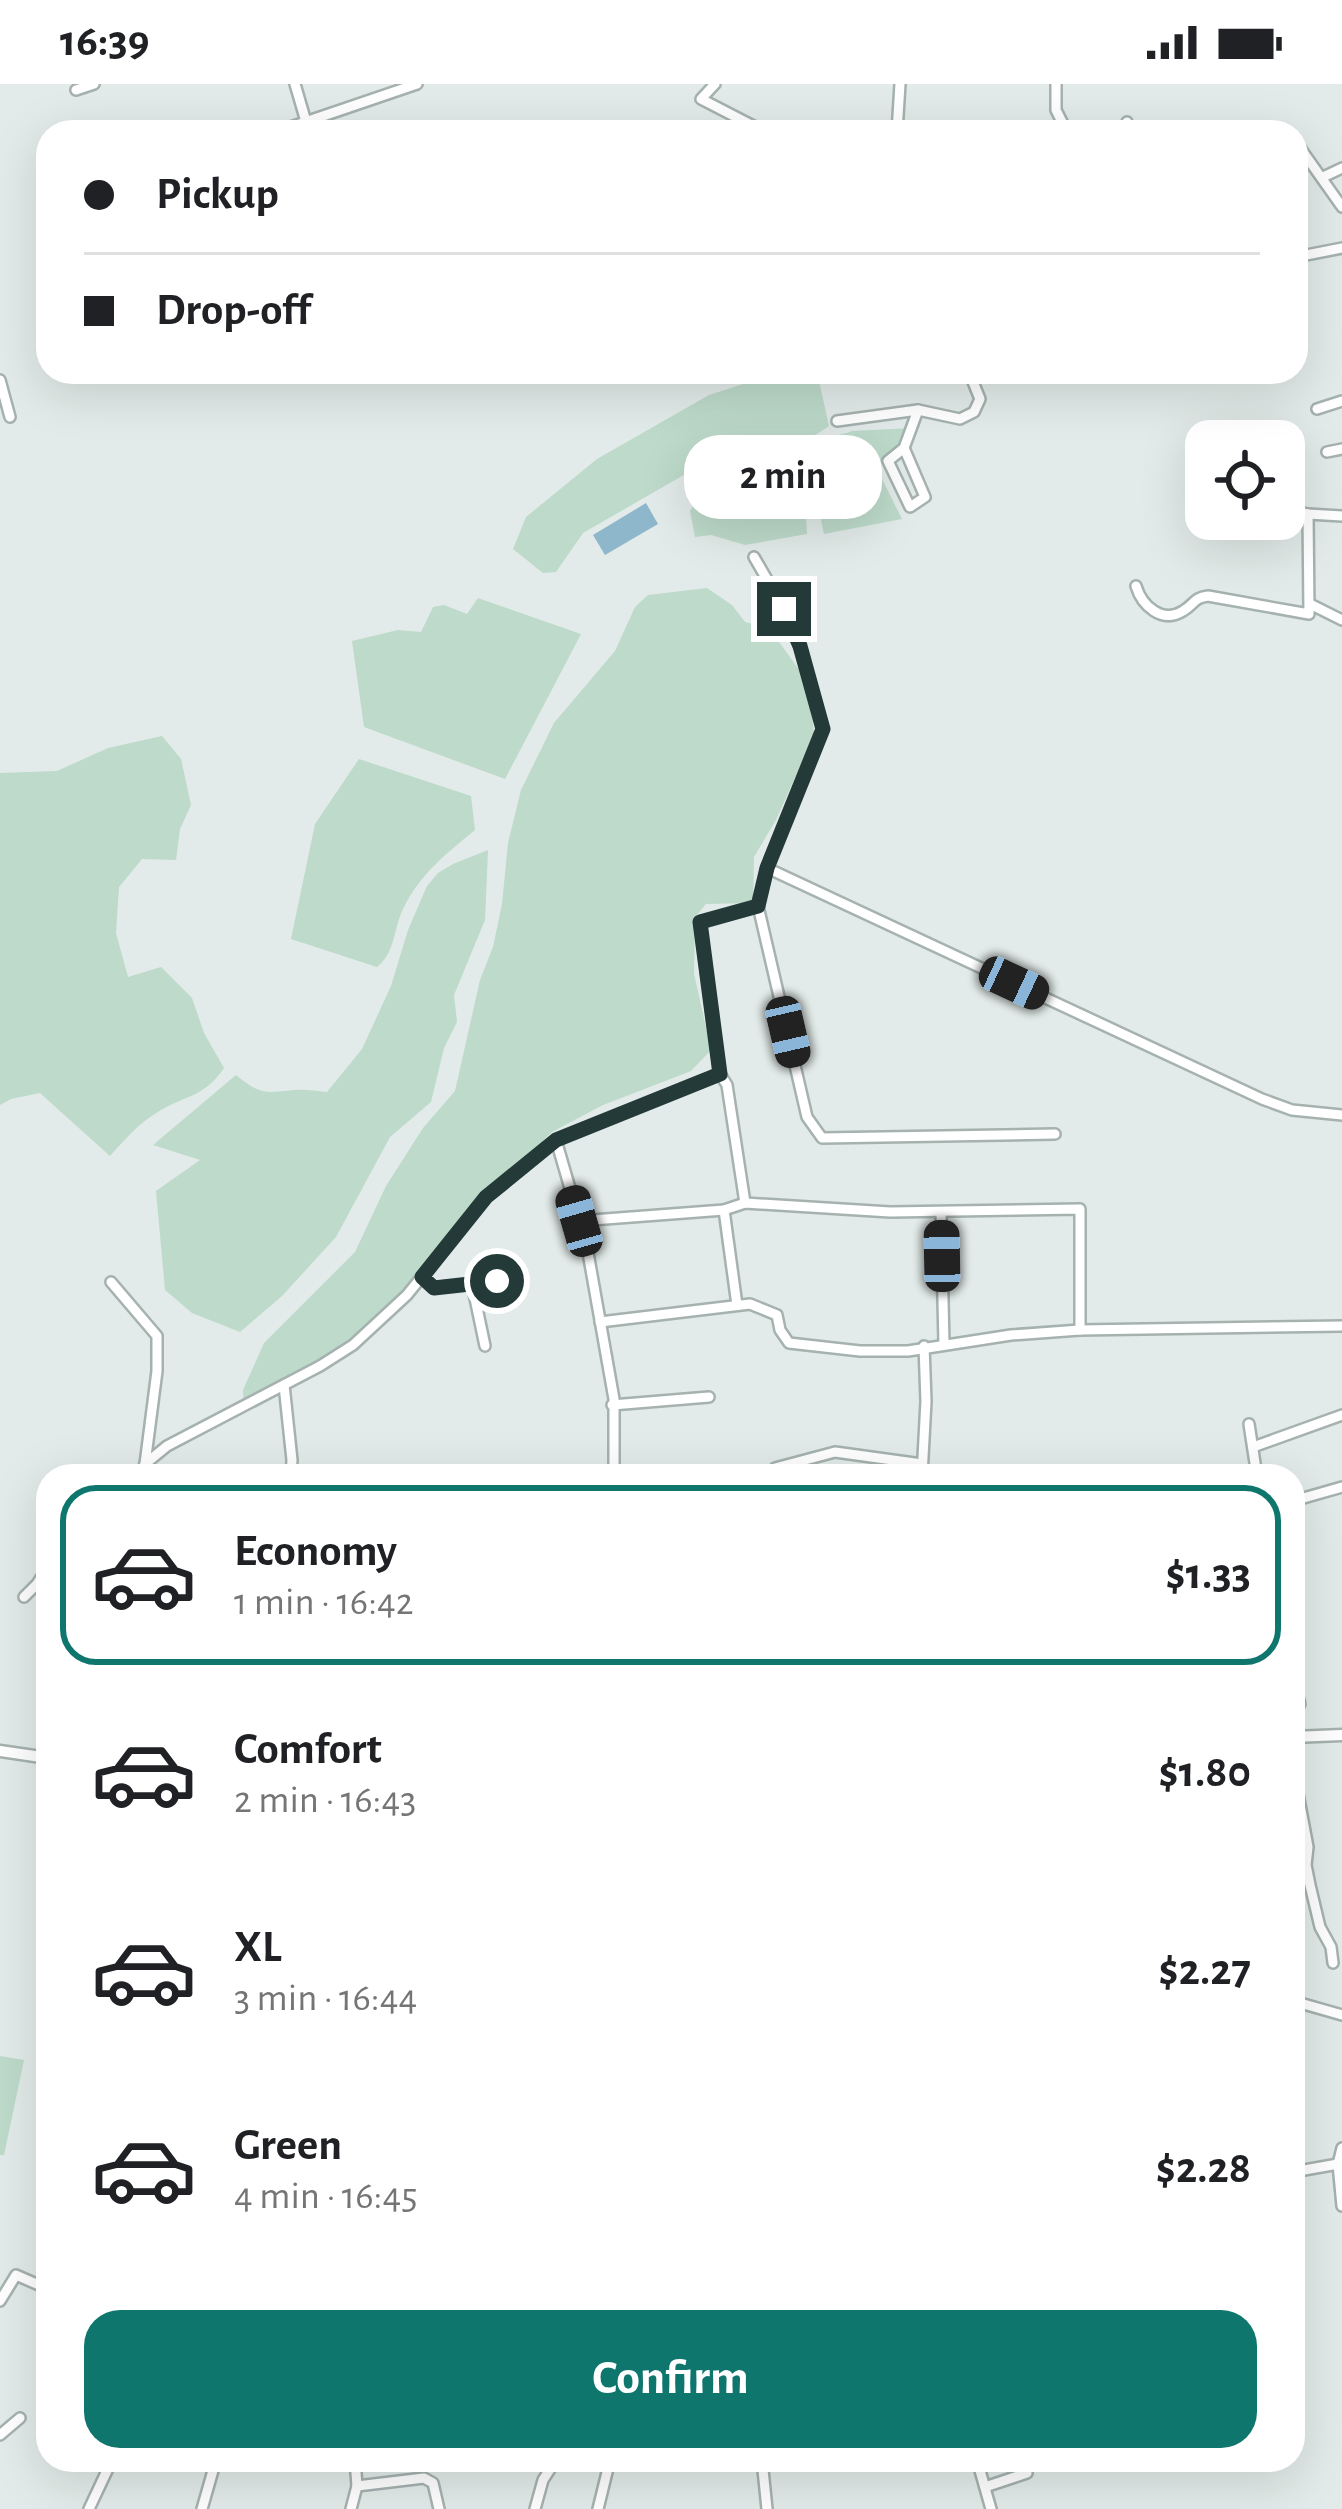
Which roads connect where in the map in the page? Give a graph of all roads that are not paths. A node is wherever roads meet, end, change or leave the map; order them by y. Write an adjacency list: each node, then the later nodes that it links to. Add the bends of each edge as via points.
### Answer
1 (94, 84): 7 (street)
2 (295, 84): 8 (street)
3 (417, 84): 9 (street)
4 (715, 84): 10 (street, via 700,99)
5 (900, 84): 11 (street)
6 (1055, 84): 12 (street)
7 (76, 90)
8 (306, 120)
9 (326, 120)
10 (741, 120)
11 (898, 120)
12 (1061, 120)
13 (1308, 160): 15 (street)
14 (1342, 169): 15 (street)
15 (1323, 178): 16 (street)
16 (1342, 207)
17 (1342, 248): 18 (street)
18 (1308, 255)
19 (0, 380): 24 (street)
20 (974, 384): 22 (street, via 980,399 960,419)
21 (1342, 401): 23 (street)
22 (918, 410): 25 (street); 26 (street)
23 (1317, 410)
24 (10, 416)
25 (837, 421)
26 (904, 448): 26 (street, via 925,497 910,507 888,461)
27 (1342, 449): 28 (street)
28 (1327, 452)
29 (1305, 513): 30 (street)
30 (1308, 514): 31 (street); 34 (street)
31 (1342, 516)
32 (754, 557): 36 (street, via 800,646 823,729)
33 (1136, 586): 34 (street, via 1153,612 1166,615 1208,596 1310,614)
34 (1310, 604): 35 (street)
35 (1342, 620)
36 (767, 868): 37 (street); 39 (street, via 1262,1099)
37 (758, 906): 38 (street, via 700,922); 40 (street, via 808,1117 821,1138)
38 (720, 1074): 41 (street); 42 (street)
39 (1342, 1115)
40 (1055, 1134)
41 (556, 1140): 45 (street); 46 (street, via 486,1197)
42 (746, 1203): 43 (street); 44 (street)
43 (724, 1210): 45 (street); 50 (street)
44 (941, 1213): 53 (street, via 1080,1208); 54 (street)
45 (579, 1221): 51 (street)
46 (422, 1277): 49 (street, via 434,1288); 57 (street, via 353,1345)
47 (497, 1281): 49 (street)
48 (110, 1282): 63 (street, via 157,1336)
49 (472, 1284): 55 (street)
50 (737, 1305): 51 (street); 56 (street, via 777,1315 789,1343 860,1351)
51 (600, 1322): 59 (street)
52 (1342, 1326): 53 (street)
53 (1080, 1330): 54 (street)
54 (944, 1344): 56 (street)
55 (485, 1346)
56 (925, 1346): 68 (street)
57 (284, 1385): 63 (street); 64 (street)
58 (709, 1397): 59 (street)
59 (613, 1405): 65 (street)
60 (1342, 1415): 62 (street)
61 (1250, 1424): 62 (street)
62 (1252, 1448): 69 (street)
63 (145, 1464)
64 (292, 1464)
65 (614, 1464)
66 (791, 1464): 67 (street, via 835,1452)
67 (893, 1464)
68 (922, 1464)
69 (1255, 1464)
70 (1342, 1487): 71 (street)
71 (1305, 1498)
72 (36, 1585): 73 (street)
73 (24, 1597)
74 (1342, 1735): 75 (street)
75 (1305, 1737)
76 (0, 1751): 77 (street)
77 (36, 1756)
78 (1305, 1831): 79 (street, via 1310,1885)
79 (1333, 1964)
80 (1305, 2004): 81 (street)
81 (1342, 2015)
82 (1342, 2148): 83 (street)
83 (1338, 2164): 84 (street); 85 (street)
84 (1305, 2170)
85 (1342, 2206)
86 (36, 2284): 87 (street, via 16,2275)
87 (0, 2301)
88 (20, 2418): 89 (street)
89 (0, 2435)
90 (106, 2472): 100 (street)
91 (212, 2472): 101 (street)
92 (356, 2472): 98 (street)
93 (548, 2472): 104 (street)
94 (607, 2472): 105 (street)
95 (763, 2472): 106 (street)
96 (980, 2472): 99 (street)
97 (1027, 2473): 99 (street)
98 (357, 2486): 102 (street); 103 (street, via 424,2478)
99 (985, 2487): 107 (street)
100 (89, 2509)
101 (202, 2509)
102 (351, 2509)
103 (439, 2509)
104 (535, 2509)
105 (598, 2509)
106 (767, 2509)
107 (991, 2509)

